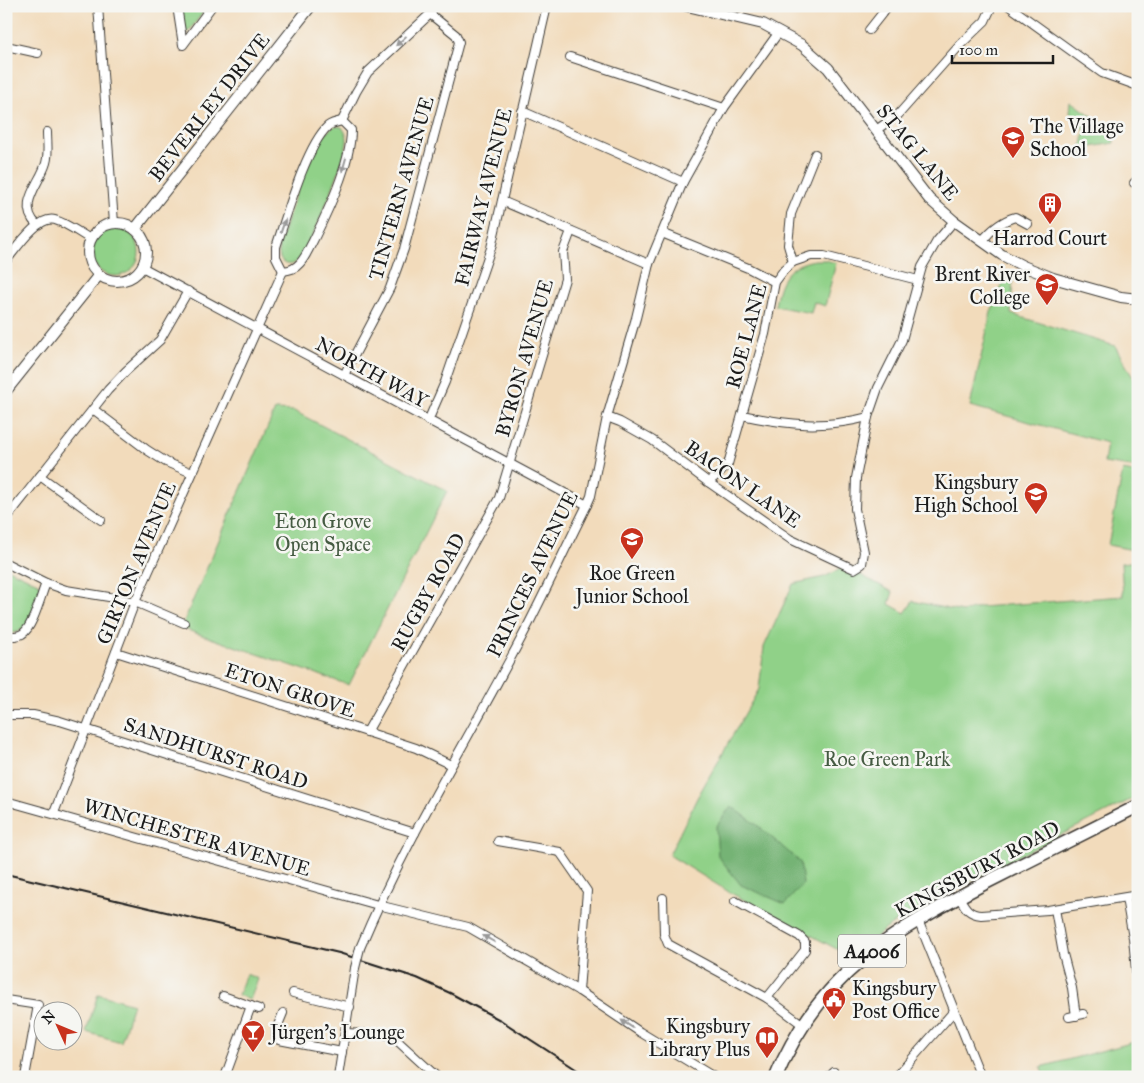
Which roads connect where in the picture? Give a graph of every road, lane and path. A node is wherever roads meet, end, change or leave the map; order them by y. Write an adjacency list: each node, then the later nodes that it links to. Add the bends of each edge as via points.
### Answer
1 (98, 6): 27 (street)
2 (177, 6): 3 (street, via 183,45)
3 (212, 6)
4 (311, 6): 30 (street, BEVERLEY DRIVE)
5 (435, 6): 11 (street)
6 (547, 6): 19 (street, FAIRWAY AVENUE)
7 (687, 6): 13 (street, STAG LANE, via 763,24)
8 (888, 6): 12 (street)
9 (992, 6): 21 (street, via 986,21 960,45 898,115)
10 (1009, 6): 17 (street, via 1102,72)
11 (430, 14): 20 (street, one-way to 20, via 368,72); 46 (street, TINTERN AVENUE, via 456,35 459,42 404,249 390,288)
12 (869, 30)
13 (780, 32): 18 (street, PRINCES AVENUE); 21 (street, STAG LANE, via 802,45 828,68)
14 (6, 46): 15 (street)
15 (38, 53)
16 (570, 57): 18 (street)
17 (1138, 86)
18 (724, 108): 24 (street, PRINCES AVENUE)
19 (522, 111): 24 (street); 25 (street, FAIRWAY AVENUE)
20 (342, 121): 39 (street, one-way to 20, via 276,257 276,247 307,161 325,129); 39 (street, one-way to 39, via 351,130 351,140 340,180 302,262)
21 (876, 130): 26 (street, STAG LANE, via 929,199)
22 (47, 132): 29 (street, via 45,166 29,200 28,212)
23 (815, 154): 36 (street, via 791,214 788,244)
24 (683, 182): 32 (street, PRINCES AVENUE)
25 (502, 201): 31 (street); 52 (street, FAIRWAY AVENUE, via 482,273 445,382)
26 (954, 221): 34 (street, STAG LANE); 41 (street, via 933,246)
27 (114, 223): 30 (street); 33 (street, via 100,228)
28 (1028, 224): 34 (street, via 1015,217 1008,219 992,228)
29 (37, 225): 33 (street, via 55,220); 35 (street)
30 (135, 229): 38 (street, via 144,241 146,254)
31 (570, 231): 37 (street); 53 (street, BYRON AVENUE, via 563,252 565,279)
32 (662, 233): 37 (street, PRINCES AVENUE); 42 (street)
33 (90, 239): 40 (street, via 89,262)
34 (982, 241): 44 (street, STAG LANE, via 1043,275)
35 (6, 261)
36 (793, 262): 41 (street, via 824,256); 42 (street, ROE LANE)
37 (649, 264): 50 (street, PRINCES AVENUE)
38 (142, 267): 40 (street, via 135,276 123,281 108,281); 43 (street, NORTH WAY)
39 (283, 271): 45 (street, GIRTON AVENUE)
40 (98, 276): 47 (street)
41 (918, 280): 51 (street, via 902,340 878,388)
42 (775, 282): 49 (street, ROE LANE, via 765,334)
43 (188, 291): 45 (street, NORTH WAY); 48 (street, via 160,340 126,371)
44 (1138, 299)
45 (258, 328): 46 (street, NORTH WAY); 54 (street, GIRTON AVENUE)
46 (344, 375): 52 (street, NORTH WAY)
47 (6, 391)
48 (93, 409): 54 (street, via 147,450); 55 (street)
49 (742, 415): 51 (street, via 778,423 819,425); 56 (street, ROE LANE, via 728,464)
50 (607, 417): 56 (street, BACON LANE, via 652,440); 57 (street, PRINCES AVENUE)
51 (868, 417): 56 (street, BACON LANE, via 856,478 855,509 864,552 862,564 854,569 790,539)
52 (428, 421): 53 (street, NORTH WAY)
53 (510, 465): 57 (street, NORTH WAY); 68 (street, RUGBY ROAD, via 498,498)
54 (192, 474): 62 (street, GIRTON AVENUE)
55 (40, 476): 58 (street); 59 (street)
56 (708, 482)
57 (587, 505): 69 (street, PRINCES AVENUE, via 525,631)
58 (6, 519)
59 (101, 520)
60 (6, 563): 61 (street)
61 (46, 583): 62 (street, via 66,590); 64 (street, via 29,627 18,636)
62 (135, 602): 63 (street); 65 (street, GIRTON AVENUE)
63 (184, 623)
64 (6, 636)
65 (116, 652): 67 (street, GIRTON AVENUE); 68 (street, ETON GROVE)
66 (6, 715): 67 (street, SANDHURST ROAD, via 33,716)
67 (86, 728): 72 (street, GIRTON AVENUE); 73 (street, SANDHURST ROAD)
68 (368, 732): 69 (street, ETON GROVE)
69 (452, 764): 73 (street, PRINCES AVENUE)
70 (6, 801): 72 (street, WINCHESTER AVENUE)
71 (1138, 806): 76 (main road, KINGSBURY ROAD / A4006)
72 (54, 813): 80 (street, WINCHESTER AVENUE)
73 (414, 833): 80 (street, PRINCES AVENUE)
74 (498, 841): 83 (street, via 560,852 587,891)
75 (1138, 895): 78 (street)
76 (959, 897): 81 (street, via 973,915); 82 (main road, KINGSBURY ROAD / A4006)
77 (663, 898): 87 (street, via 664,934 668,944)
78 (1126, 898): 81 (street); 84 (street)
79 (735, 901): 87 (street, via 800,936 805,942 805,950)
80 (378, 905): 83 (street, WINCHESTER AVENUE, one-way to 80, via 468,927); 89 (street, PRINCES AVENUE, bridge, via 360,948)
81 (1055, 909): 92 (street)
82 (918, 920): 90 (street); 93 (main road, KINGSBURY ROAD / A4006, via 885,940 844,976)
83 (579, 991): 100 (street, WINCHESTER AVENUE, one-way to 83)
84 (1138, 991)
85 (293, 993): 89 (street)
86 (222, 996): 97 (street, via 255,1008)
87 (767, 998): 93 (street)
88 (6, 1000): 96 (street, via 38,1005)
89 (350, 1007): 94 (street, PRINCES AVENUE)
90 (954, 1011): 102 (street); 103 (street)
91 (283, 1013): 95 (street, via 276,1030 279,1040)
92 (1076, 1016)
93 (803, 1026): 101 (main road, KINGSBURY ROAD / A4006)
94 (345, 1033): 95 (street, PRINCES AVENUE); 99 (street, via 391,1035)
95 (342, 1052): 98 (street, PRINCES AVENUE)
96 (25, 1077)
97 (225, 1077)
98 (338, 1077)
99 (437, 1077)
100 (714, 1077)
101 (776, 1077)
102 (896, 1077)
103 (981, 1077)

